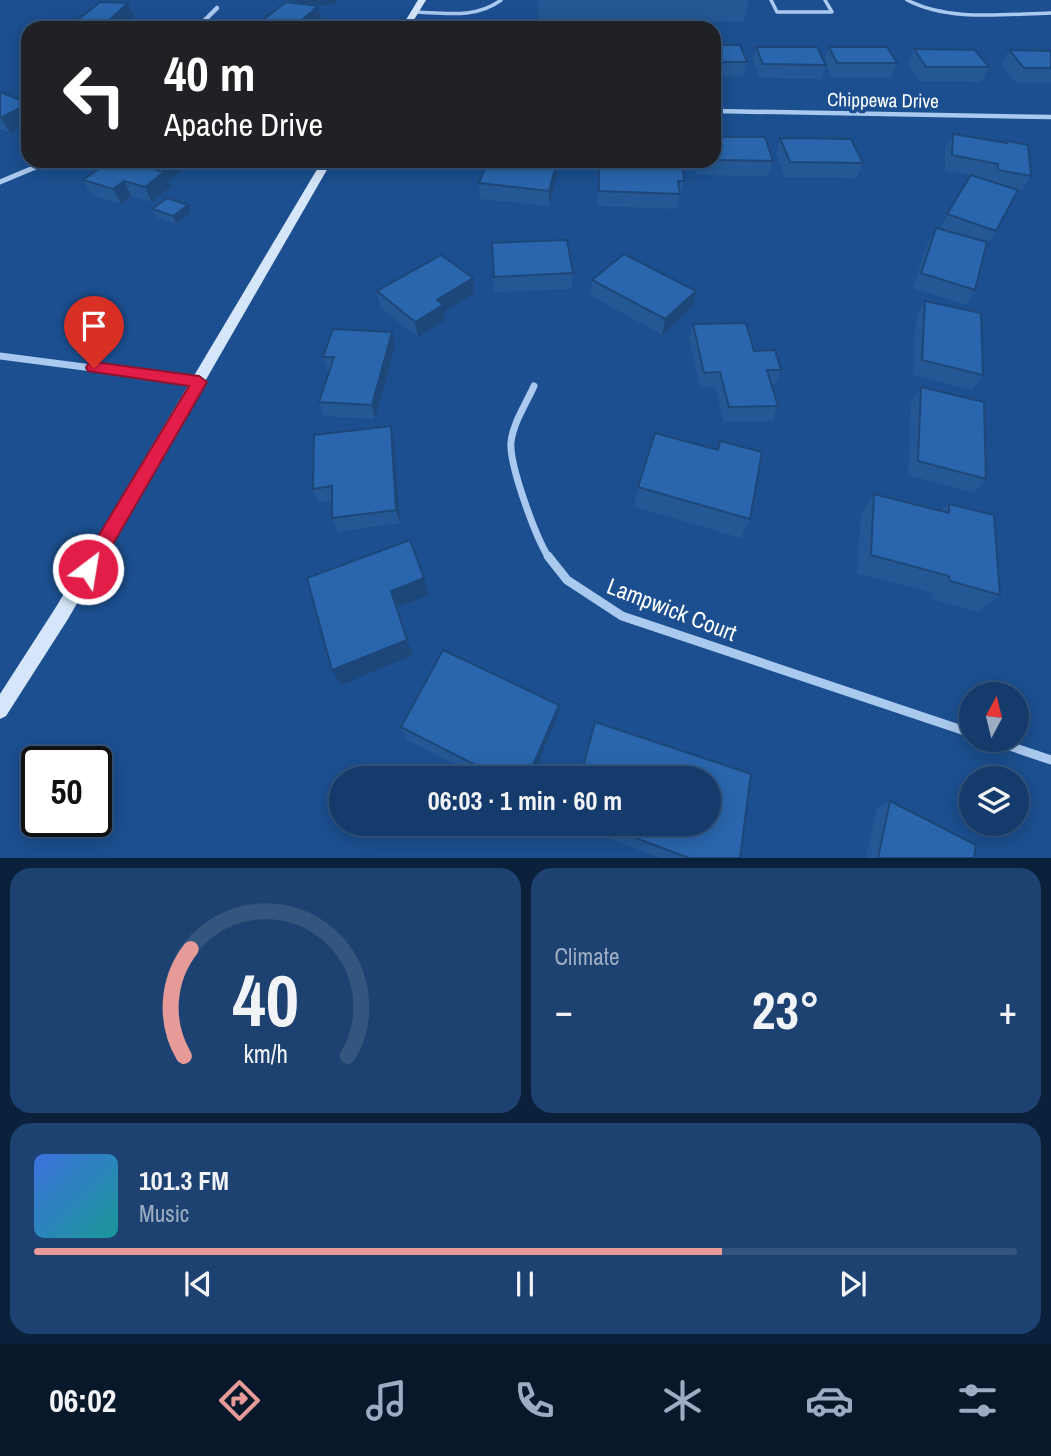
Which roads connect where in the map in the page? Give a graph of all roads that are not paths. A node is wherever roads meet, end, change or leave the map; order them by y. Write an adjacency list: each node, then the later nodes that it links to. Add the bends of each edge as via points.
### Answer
1 (422, 0): 7 (main road)
2 (501, 0): 7 (lane, via 476,12)
3 (771, 0): 4 (lane, via 777,12 832,12)
4 (825, 0)
5 (907, 0): 8 (lane, via 942,12)
6 (217, 8): 9 (street)
7 (414, 12): 10 (main road)
8 (1051, 13)
9 (204, 21)
10 (409, 21)
11 (721, 111): 12 (street, Chippewa Drive)
12 (1051, 117)
13 (33, 168): 15 (street)
14 (323, 168): 17 (main road)
15 (0, 182)
16 (0, 356): 17 (street)
17 (199, 382): 19 (main road)
18 (534, 386): 20 (street, Lampwick Court, via 510,443 536,537 565,579 585,596 622,616)
19 (0, 710)
20 (959, 729)
21 (1027, 752): 22 (street)
22 (1051, 760)

